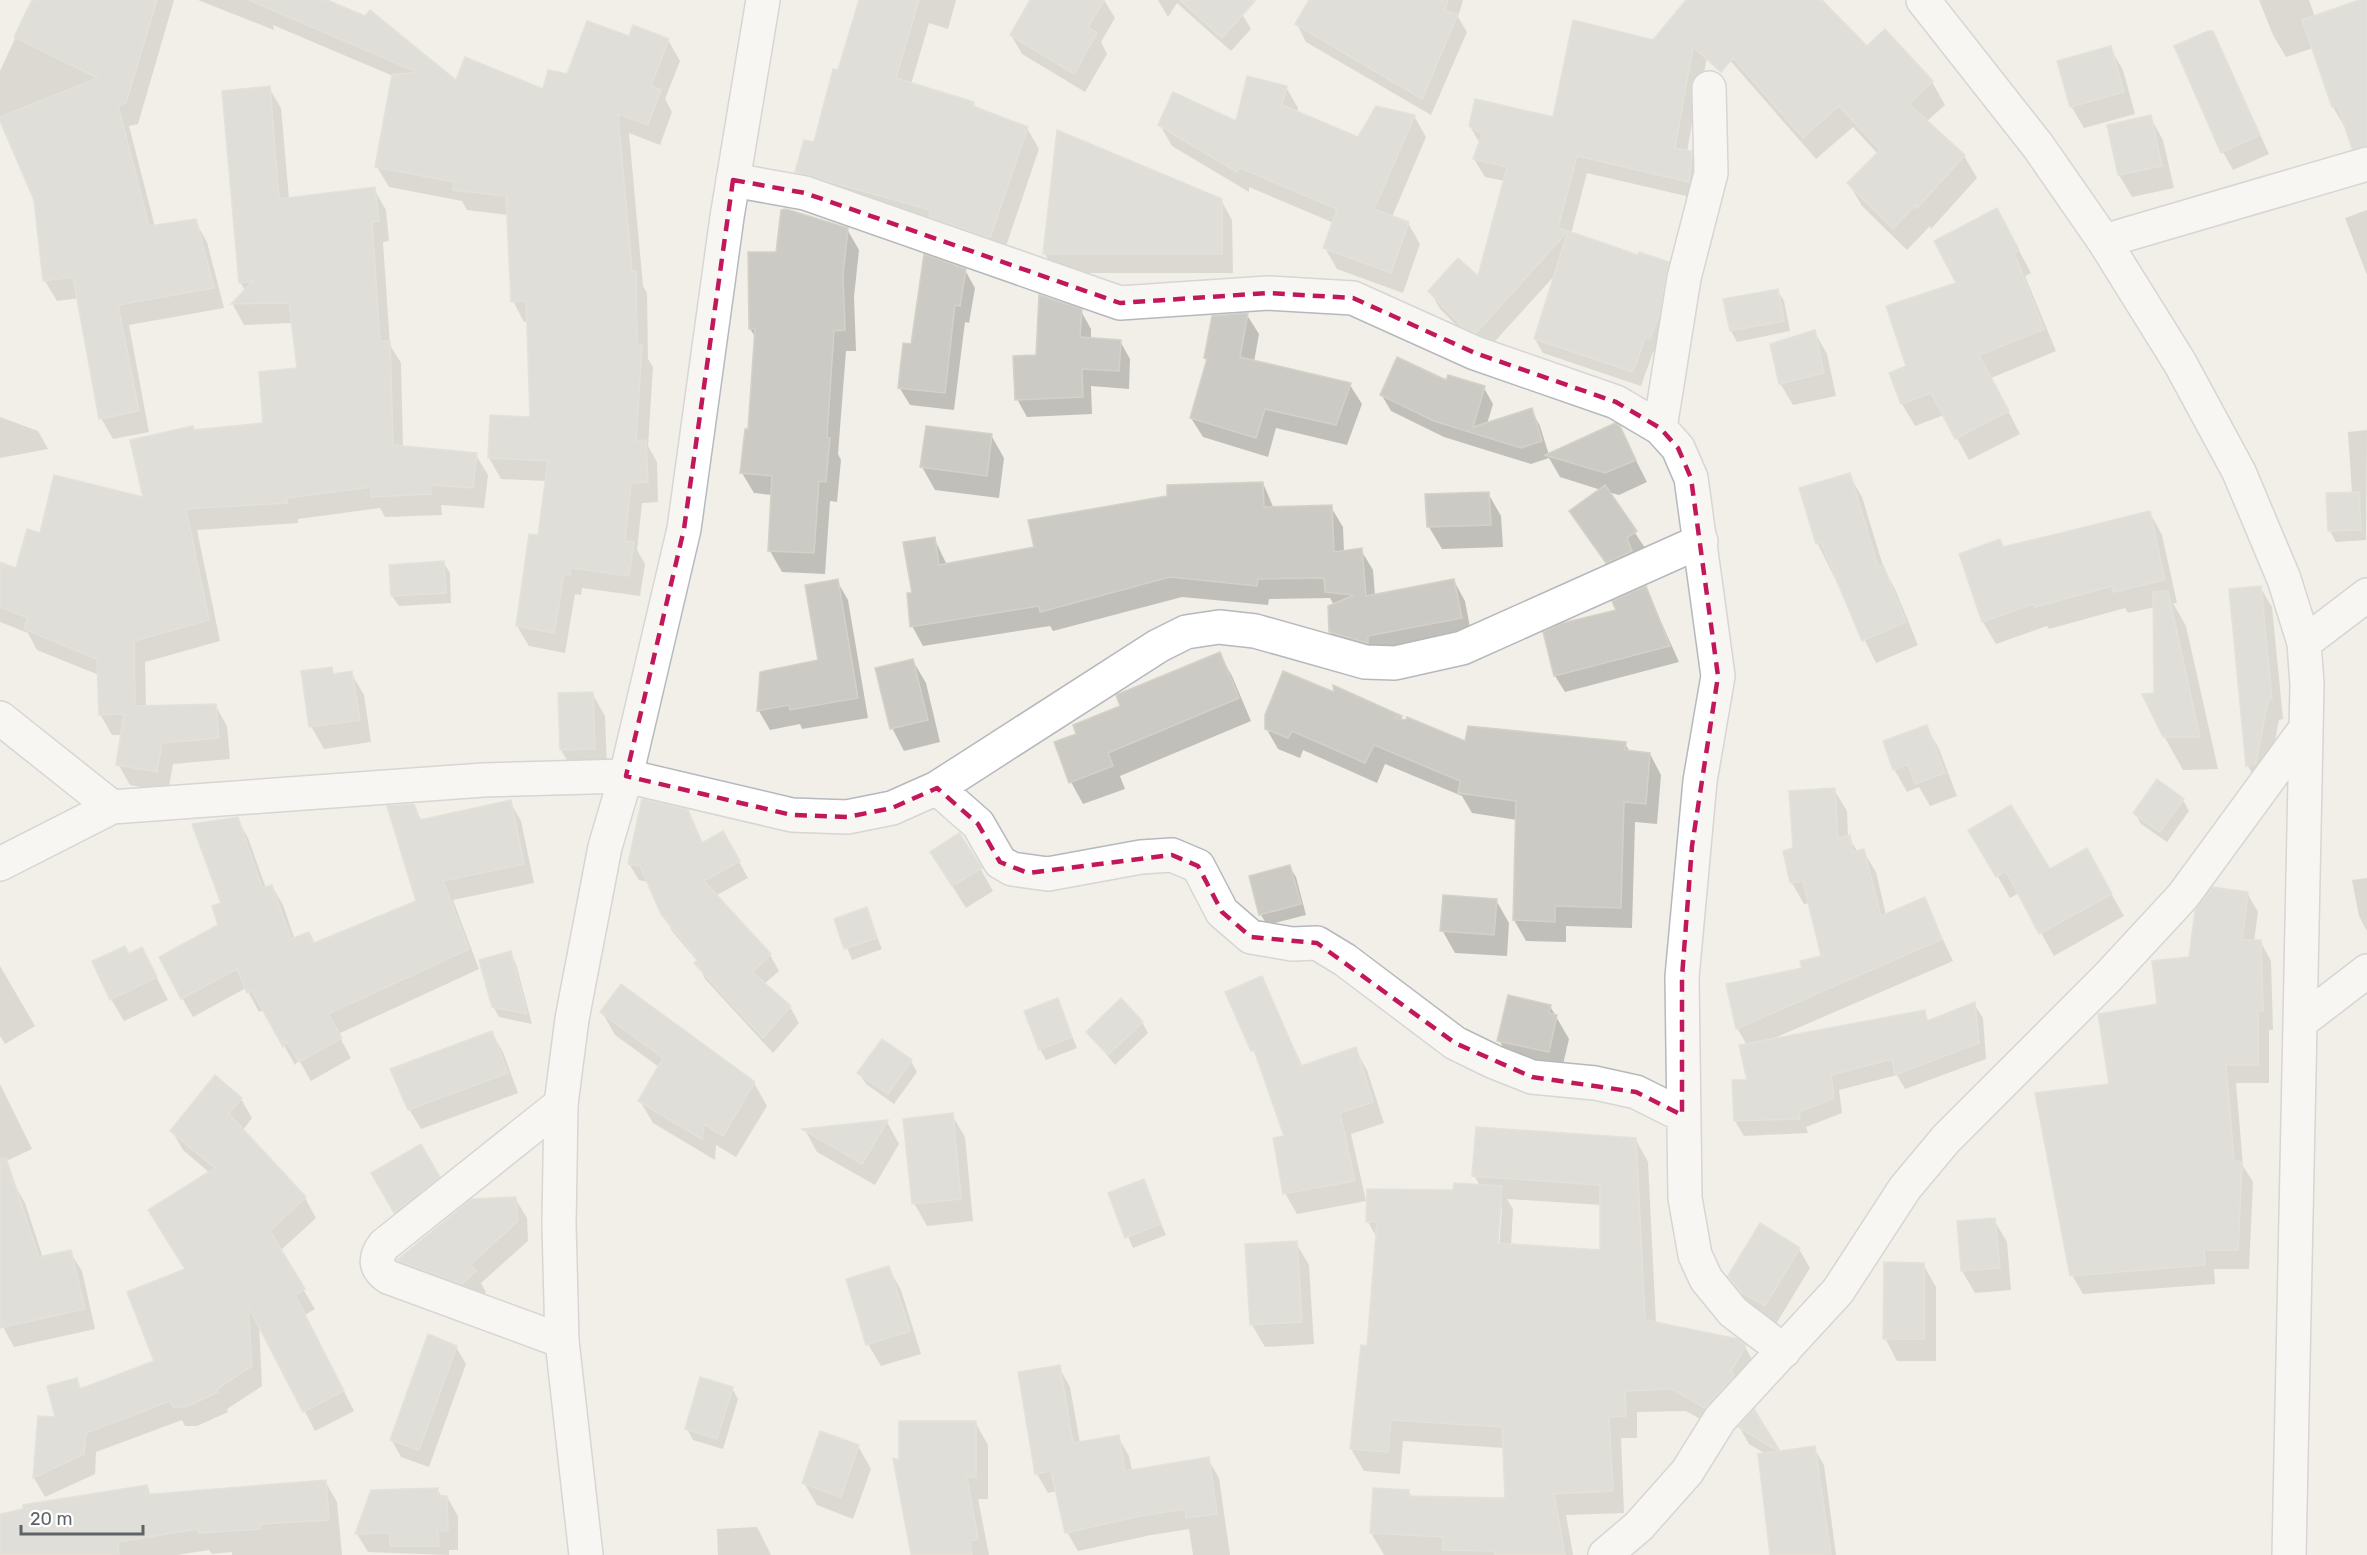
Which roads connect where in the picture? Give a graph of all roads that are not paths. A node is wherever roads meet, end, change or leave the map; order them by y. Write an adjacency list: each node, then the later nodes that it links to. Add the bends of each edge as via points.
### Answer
1 (763, 0): 5 (street)
2 (1923, 0): 6 (street, via 2038,146)
3 (1709, 88): 7 (street, via 1711,173 1684,278)
4 (2367, 164): 6 (street)
5 (733, 180): 7 (street, via 805,193 1120,303 1268,293 1353,298 1475,353 1617,402); 13 (street, via 684,529)
6 (2104, 241): 10 (street, via 2180,363 2239,472 2284,579)
7 (1660, 428): 8 (street, via 1678,448 1691,478)
8 (1701, 541): 14 (street, via 1462,648 1395,663 1365,662 1255,631 1219,627 1186,632 1158,646); 20 (street, via 1718,676 1700,781 1683,966)
9 (2367, 595): 10 (street)
10 (2304, 643): 12 (street)
11 (0, 718): 15 (street)
12 (2306, 729): 18 (street); 22 (street, via 2183,896 1946,1139 1905,1188 1838,1291)
13 (626, 776): 14 (street, via 792,815 847,818 892,808); 15 (street, via 483,780); 19 (street, via 604,847)
14 (937, 788): 20 (street, via 978,824 1000,862 1012,869 1048,873 1172,855 1198,866 1222,912 1251,937 1292,945 1317,943 1455,1043 1532,1077 1595,1083 1636,1092)
15 (111, 807): 16 (street)
16 (0, 864)
17 (2367, 971): 18 (street)
18 (2302, 1021): 25 (street)
19 (561, 1104): 21 (street); 21 (street, via 384,1245 376,1262 388,1277)
20 (1682, 1115): 22 (street, via 1685,1198 1695,1255 1706,1279 1733,1312)
21 (562, 1341): 23 (street)
22 (1784, 1351): 24 (street, via 1720,1419 1687,1472 1639,1526)
23 (586, 1555)
24 (1605, 1555)
25 (2289, 1555)

